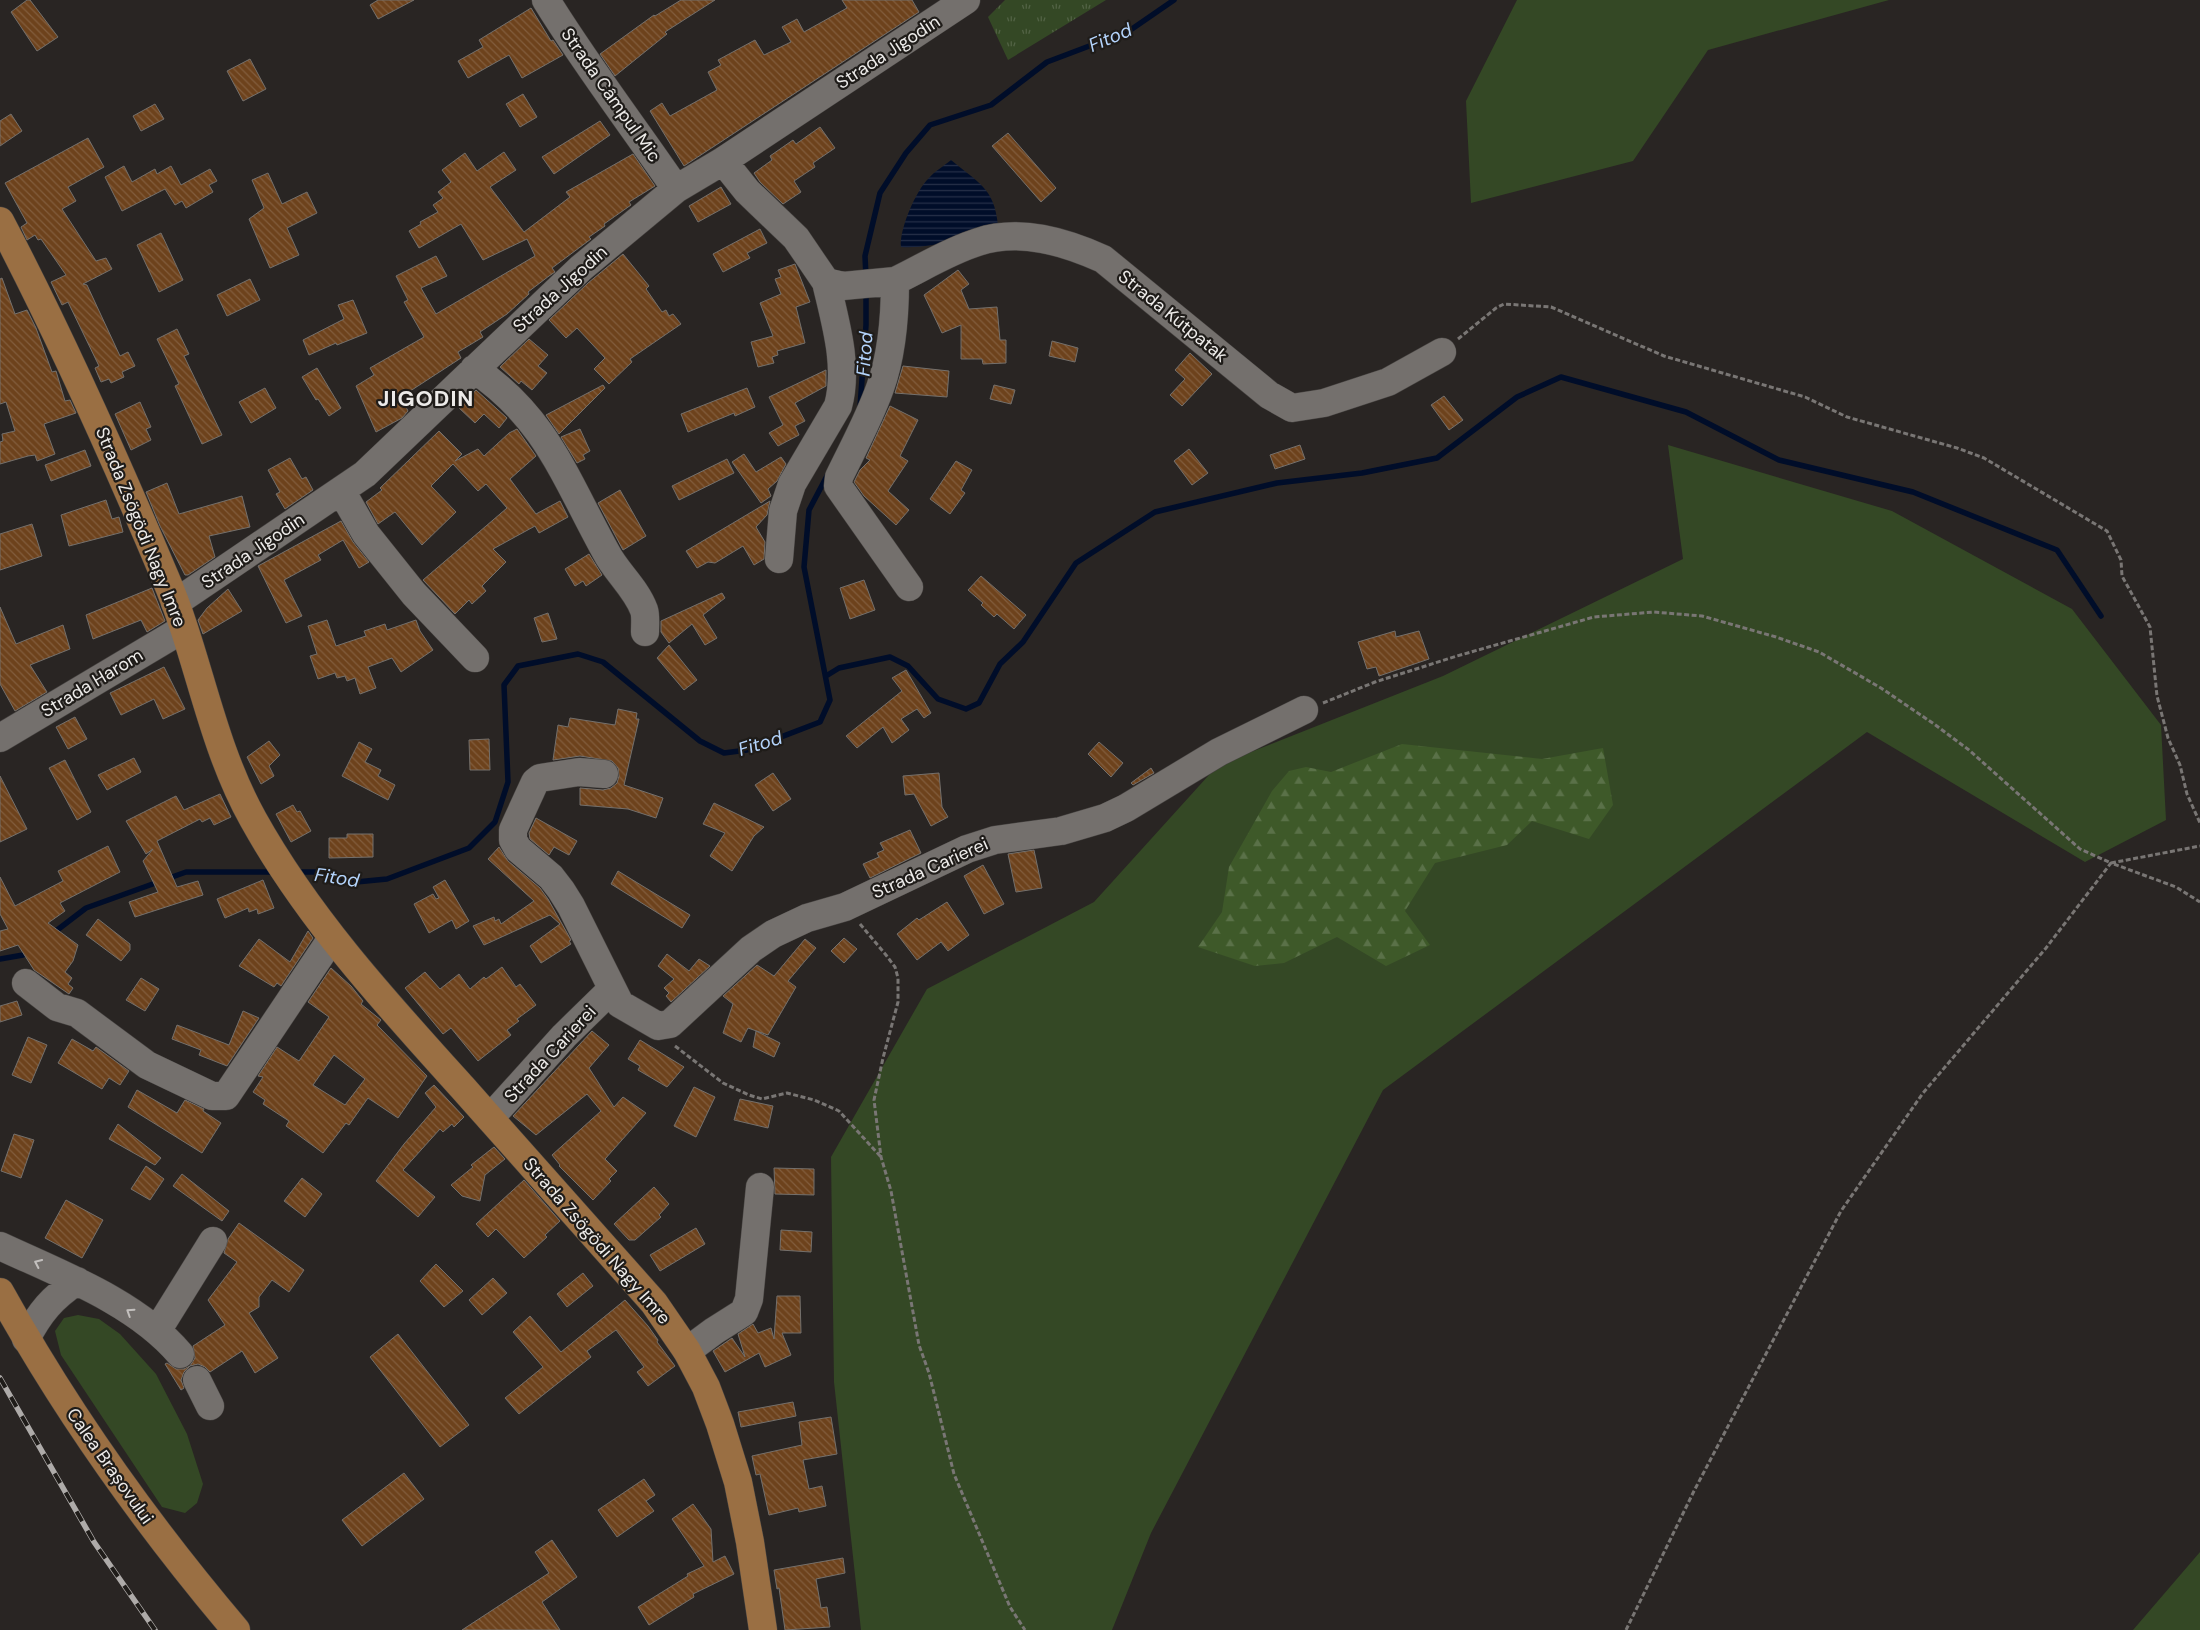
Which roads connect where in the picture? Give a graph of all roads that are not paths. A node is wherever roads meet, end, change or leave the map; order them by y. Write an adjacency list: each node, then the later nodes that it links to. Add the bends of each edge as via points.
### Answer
1 (546, 0): 4 (street, Strada Câmpul Mic, via 584,60)
2 (966, 0): 3 (street, Strada Jigodin)
3 (723, 161): 4 (street, Strada Jigodin); 7 (street, via 747,191 796,238)
4 (676, 189): 9 (street, Strada Jigodin, via 581,268)
5 (0, 221): 13 (main road, Strada Zsögödi Nagy Imre, via 78,376)
6 (890, 282): 7 (street, Strada Kútpatak); 8 (street, Strada Kútpatak, via 978,242 1005,236 1051,240 1080,249 1103,259 1269,395 1292,408 1324,403 1388,382); 12 (street, via 894,309 886,368 838,486)
7 (834, 284): 11 (street, via 835,321 842,362 841,395 838,406 792,484 783,511)
8 (1442, 352)
9 (474, 368): 10 (street, Strada Jigodin, via 365,474); 15 (street, via 496,383 546,440 607,555 635,593 644,611)
10 (342, 492): 13 (street, Strada Jigodin); 16 (street, via 366,534 408,587)
11 (778, 559)
12 (909, 587)
13 (175, 603): 14 (main road, Strada Zsögödi Nagy Imre)
14 (183, 629): 18 (street, Strada Harom); 20 (main road, Strada Zsögödi Nagy Imre, via 206,707 243,801 278,862)
15 (645, 632)
16 (475, 658)
17 (1304, 710): 22 (street, Strada Carierei, via 1219,752 1105,818 1068,829 996,840 967,849 845,906 807,918 773,934 751,949 670,1024 658,1026 620,1004)
18 (0, 738)
19 (604, 774): 22 (street, Strada Carierei, via 579,772 540,778 535,782 513,830 513,840 561,890)
20 (332, 938): 21 (street, via 226,1096 212,1096 147,1065 77,1013 57,1007); 23 (main road, Strada Zsögödi Nagy Imre)
21 (26, 983)
22 (611, 990): 23 (street, Strada Carierei, via 564,1036)
23 (490, 1118): 31 (main road, Strada Zsögödi Nagy Imre, via 654,1303)
24 (760, 1187): 31 (street, via 749,1299 744,1312)
25 (213, 1241): 29 (street)
26 (0, 1246): 27 (street, one-way to 26)
27 (77, 1281): 29 (street, one-way to 27, via 125,1308); 30 (street, via 58,1294 40,1313)
28 (0, 1292): 30 (main road, Calea Brașovului)
29 (157, 1331): 32 (street)
30 (26, 1339): 35 (main road, Calea Brașovului, via 98,1452 179,1562)
31 (688, 1351): 36 (main road, Strada Zsögödi Nagy Imre, via 706,1388 738,1482)
32 (180, 1354)
33 (197, 1380): 34 (street)
34 (210, 1406)
35 (236, 1630)
36 (763, 1630)

